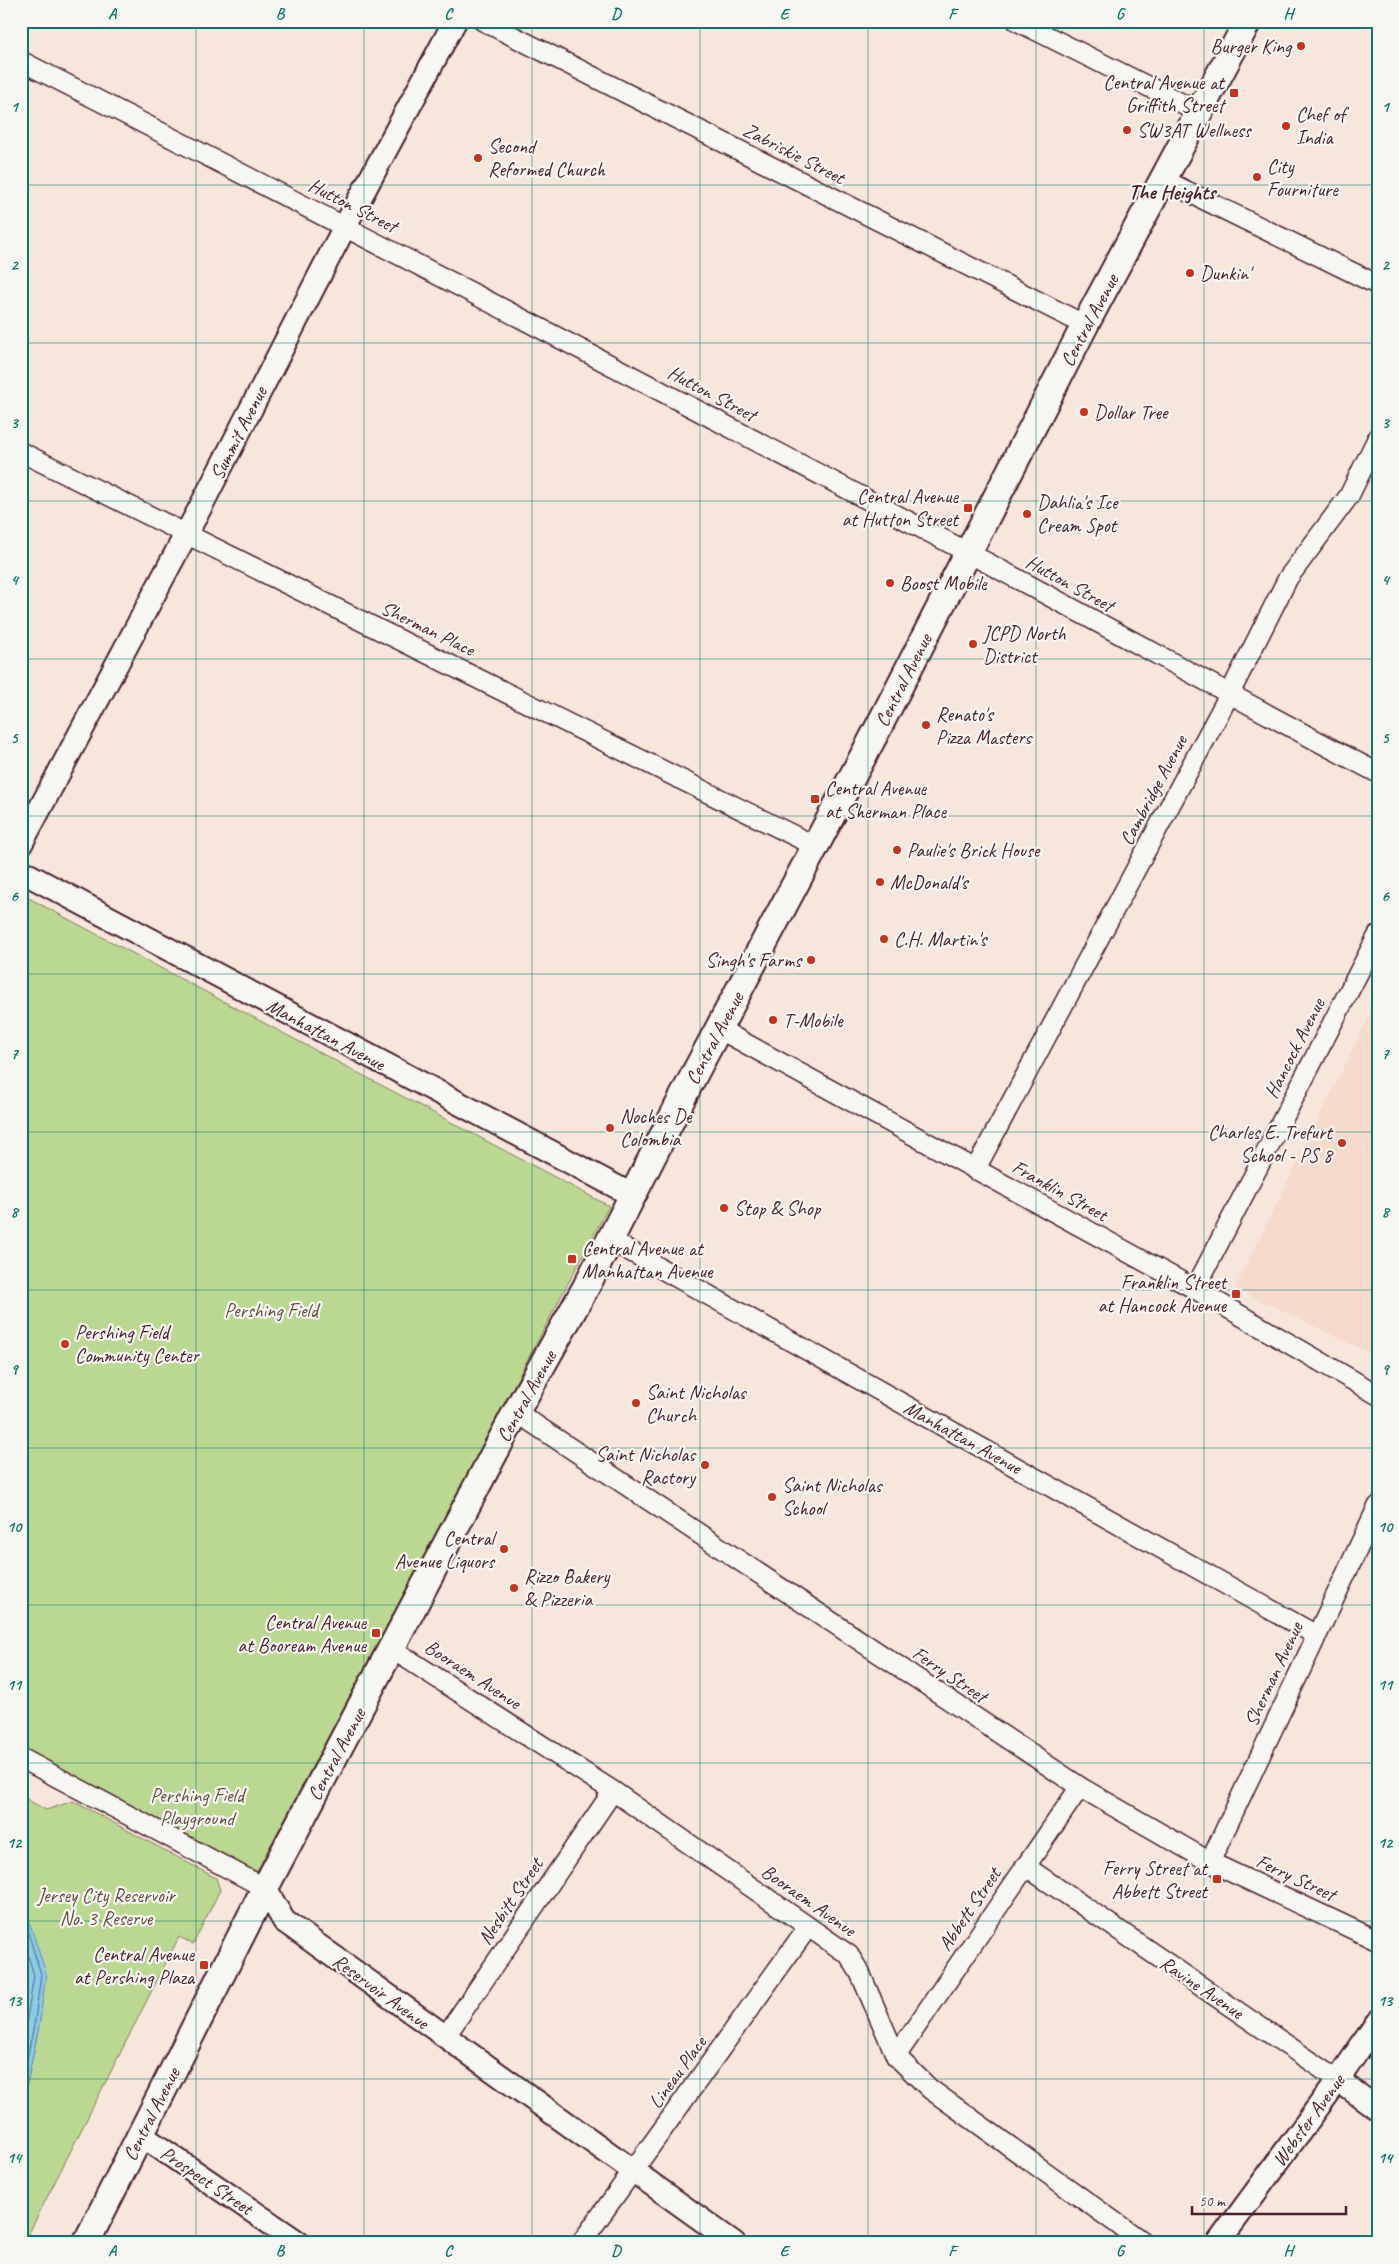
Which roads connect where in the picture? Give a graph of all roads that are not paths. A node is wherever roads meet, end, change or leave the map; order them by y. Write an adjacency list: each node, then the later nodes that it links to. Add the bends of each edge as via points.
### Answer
1 (455, 21): 8 (street, Summit Avenue)
2 (482, 21): 10 (street, Zabriskie Street)
3 (1017, 21): 6 (street)
4 (1248, 21): 6 (main road, Central Avenue)
5 (21, 61): 8 (street, Hutton Street)
6 (1199, 112): 7 (main road, Central Avenue)
7 (1164, 180): 9 (street); 10 (main road, Central Avenue)
8 (345, 226): 13 (street, Summit Avenue); 14 (street, Hutton Street)
9 (1378, 286)
10 (1085, 326): 14 (main road, Central Avenue)
11 (1378, 437): 15 (street, Cambridge Avenue, via 1350,496 1288,578)
12 (21, 452): 13 (street, Sherman Place)
13 (186, 533): 17 (street, Summit Avenue); 18 (street, Sherman Place)
14 (969, 553): 15 (street, Hutton Street); 18 (main road, Central Avenue)
15 (1229, 695): 16 (street, Hutton Street); 22 (street, Cambridge Avenue)
16 (1378, 773)
17 (21, 844)
18 (815, 846): 21 (main road, Central Avenue)
19 (21, 871): 23 (street, Manhattan Avenue)
20 (1378, 935): 25 (street, Hancock Avenue)
21 (719, 1029): 22 (street, Franklin Street); 23 (main road, Central Avenue)
22 (975, 1170): 25 (street, Franklin Street)
23 (632, 1195): 24 (main road, Central Avenue)
24 (610, 1240): 27 (main road, Central Avenue); 29 (street, Manhattan Avenue)
25 (1195, 1289): 26 (street, Franklin Street)
26 (1378, 1395)
27 (516, 1412): 30 (main road, Central Avenue); 32 (street, Ferry Street)
28 (1378, 1506): 29 (street, Sherman Avenue)
29 (1316, 1635): 34 (street, Sherman Avenue)
30 (392, 1648): 33 (street, Booraem Avenue); 36 (main road, Central Avenue)
31 (21, 1758): 36 (street)
32 (1080, 1787): 34 (street, Ferry Street); 35 (street, Abbett Street)
33 (613, 1791): 37 (street, Booraem Avenue); 40 (street, Nesbitt Street)
34 (1210, 1862): 38 (street, Ferry Street)
35 (1026, 1866): 41 (street, Abbett Street); 42 (street, Ravine Avenue)
36 (265, 1888): 40 (street, Reservoir Avenue, via 284,1921); 44 (main road, Central Avenue)
37 (808, 1926): 41 (street, Booraem Avenue, via 849,1955); 45 (street, Lineau Place)
38 (1378, 1941)
39 (1378, 2021): 42 (street, Webster Avenue)
40 (444, 2037): 45 (street, Reservoir Avenue)
41 (896, 2056): 50 (street, Booraem Avenue, via 930,2089)
42 (1338, 2080): 43 (street, Ravine Avenue); 51 (street, Webster Avenue)
43 (1378, 2109)
44 (140, 2135): 46 (main road, Central Avenue); 47 (street, Prospect Street)
45 (633, 2172): 48 (street, Lineau Place); 49 (street, Reservoir Avenue)
46 (86, 2243)
47 (299, 2243)
48 (581, 2243)
49 (734, 2243)
50 (1144, 2243)
51 (1218, 2243)

